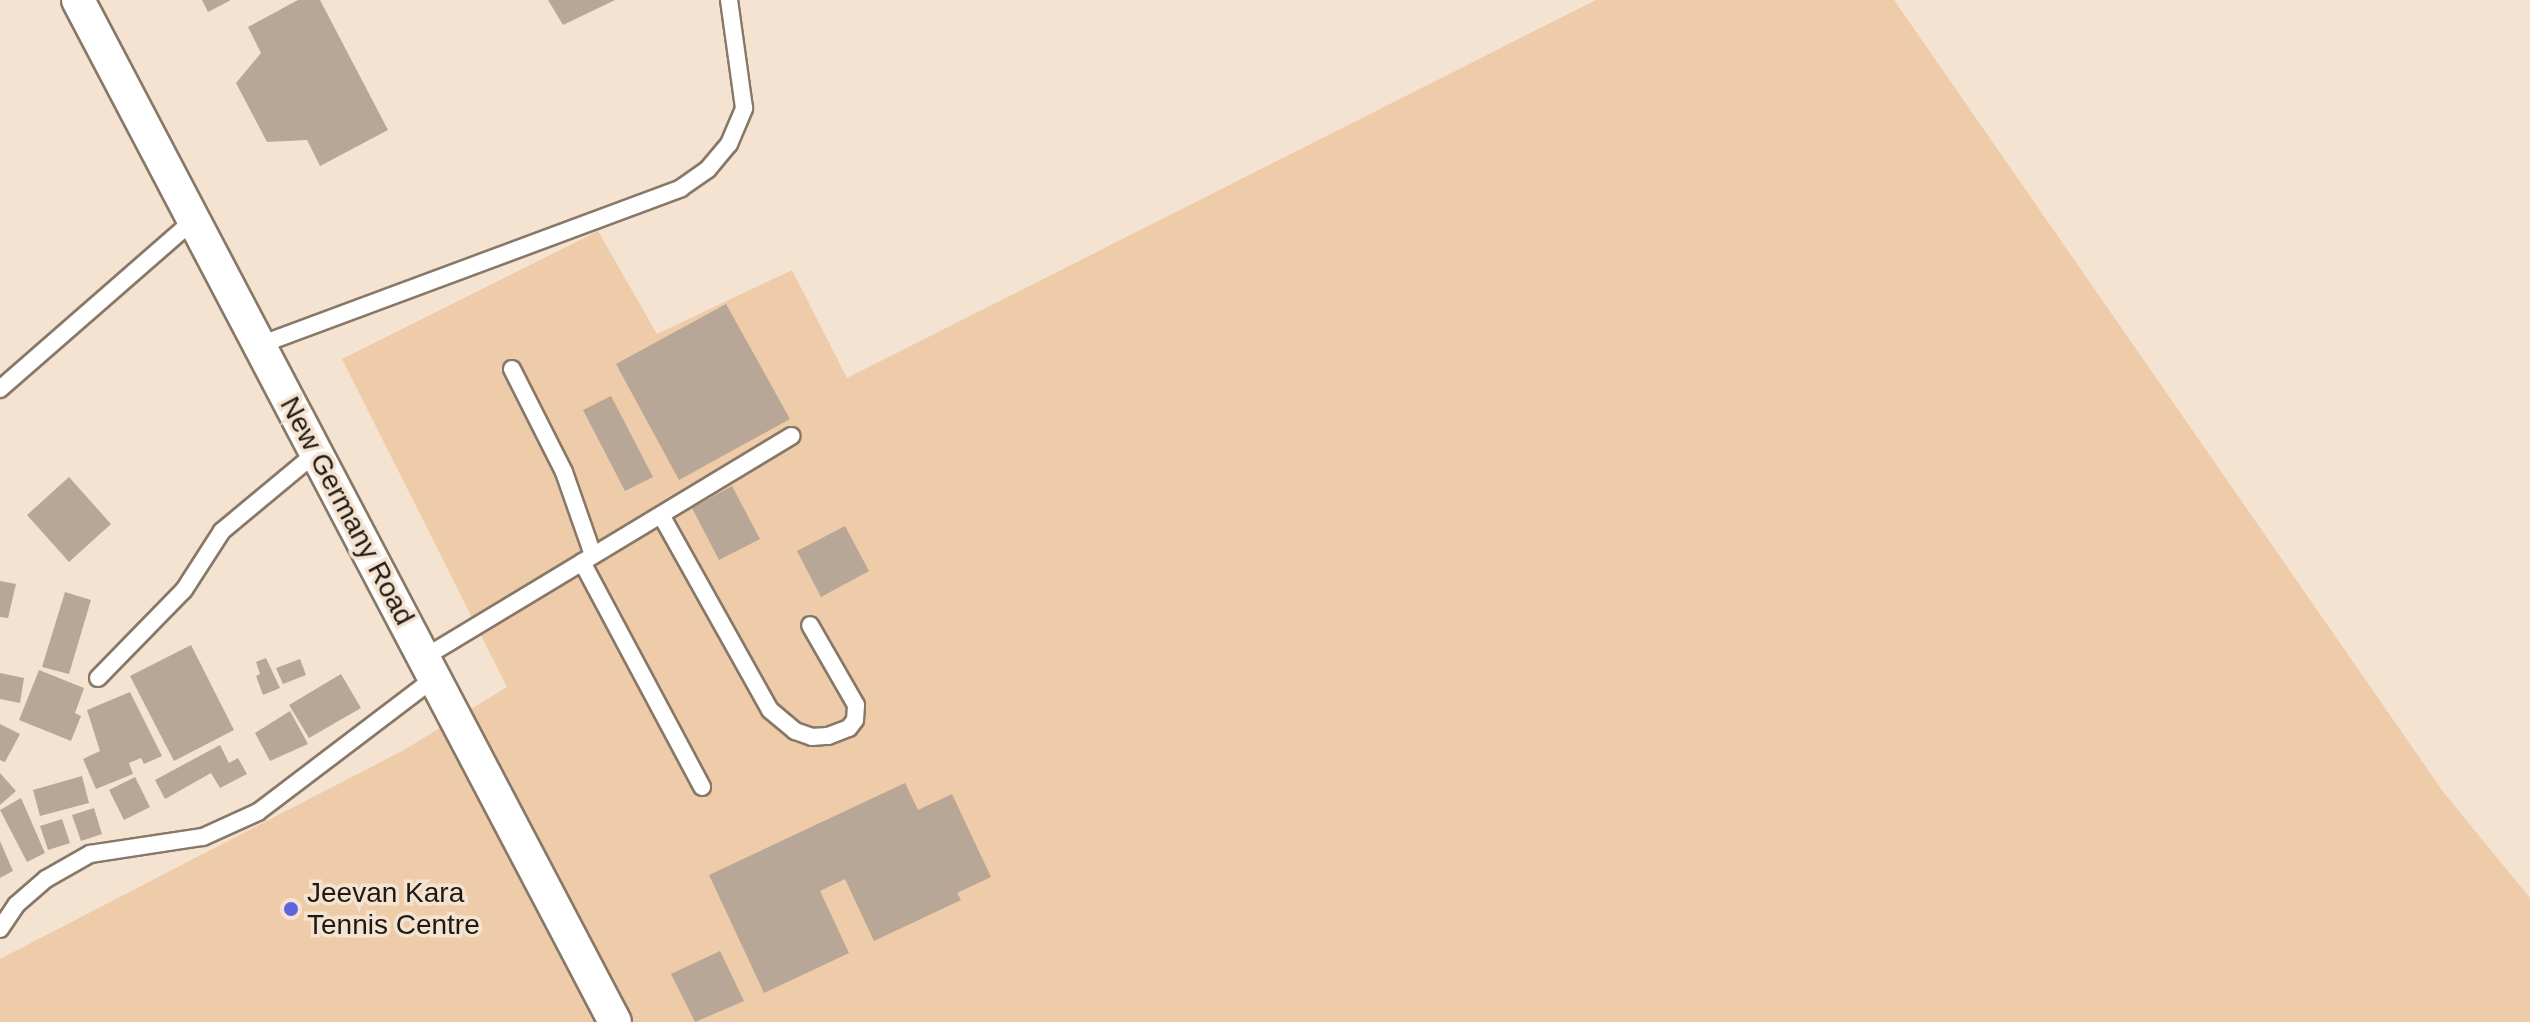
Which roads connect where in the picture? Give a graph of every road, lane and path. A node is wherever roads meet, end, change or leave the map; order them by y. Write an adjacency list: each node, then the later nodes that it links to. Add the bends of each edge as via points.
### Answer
1 (78, 0): 3 (street, New Germany Road)
2 (729, 0): 4 (lane, via 744,108 729,144 708,169 681,188)
3 (194, 220): 4 (street, New Germany Road); 6 (lane)
4 (257, 346): 8 (street, New Germany Road)
5 (512, 369): 10 (lane, via 564,472)
6 (0, 389)
7 (791, 436): 9 (lane)
8 (316, 453): 12 (street, New Germany Road); 13 (lane, via 222,531 184,590)
9 (661, 515): 10 (lane); 11 (lane, via 770,710 795,731 828,736 849,728 856,705)
10 (587, 559): 12 (lane); 14 (lane)
11 (810, 625)
12 (431, 667): 15 (lane, via 258,812 203,837 90,854 46,879 16,905); 16 (street, New Germany Road)
13 (98, 678)
14 (702, 787)
15 (0, 929)
16 (615, 1022)

